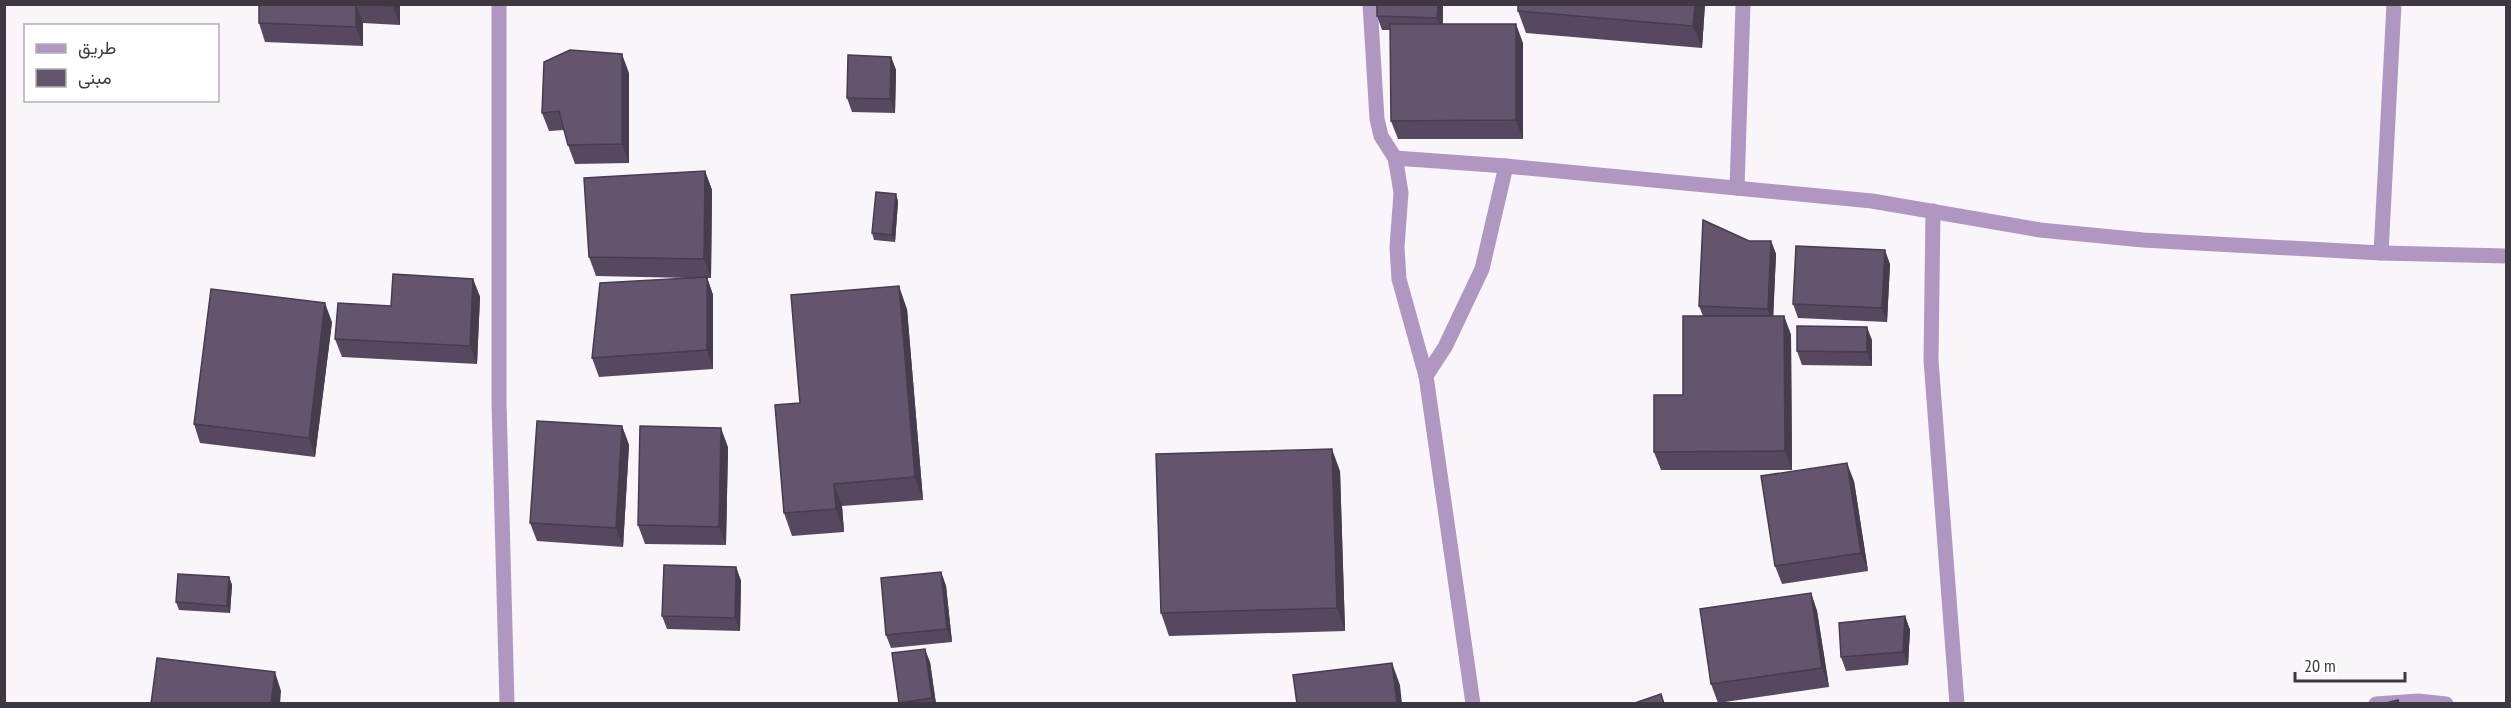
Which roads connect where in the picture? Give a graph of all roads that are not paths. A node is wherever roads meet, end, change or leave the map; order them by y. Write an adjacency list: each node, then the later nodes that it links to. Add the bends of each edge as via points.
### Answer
1 (499, 4): 12 (street, via 499,402)
2 (1370, 4): 5 (street, via 1377,119 1381,136)
3 (1743, 4): 7 (street)
4 (2394, 4): 9 (street)
5 (1395, 158): 6 (street); 11 (street, via 1401,193 1399,279)
6 (1506, 166): 7 (street); 11 (street, via 1482,269 1445,347)
7 (1737, 188): 8 (street)
8 (1933, 211): 9 (street, via 2040,230 2143,240); 14 (street, via 1931,360)
9 (2381, 253): 10 (street)
10 (2506, 256)
11 (1426, 376): 13 (street)
12 (507, 704)
13 (1473, 704)
14 (1957, 704)
15 (2376, 704): 16 (street)
16 (2446, 704)

